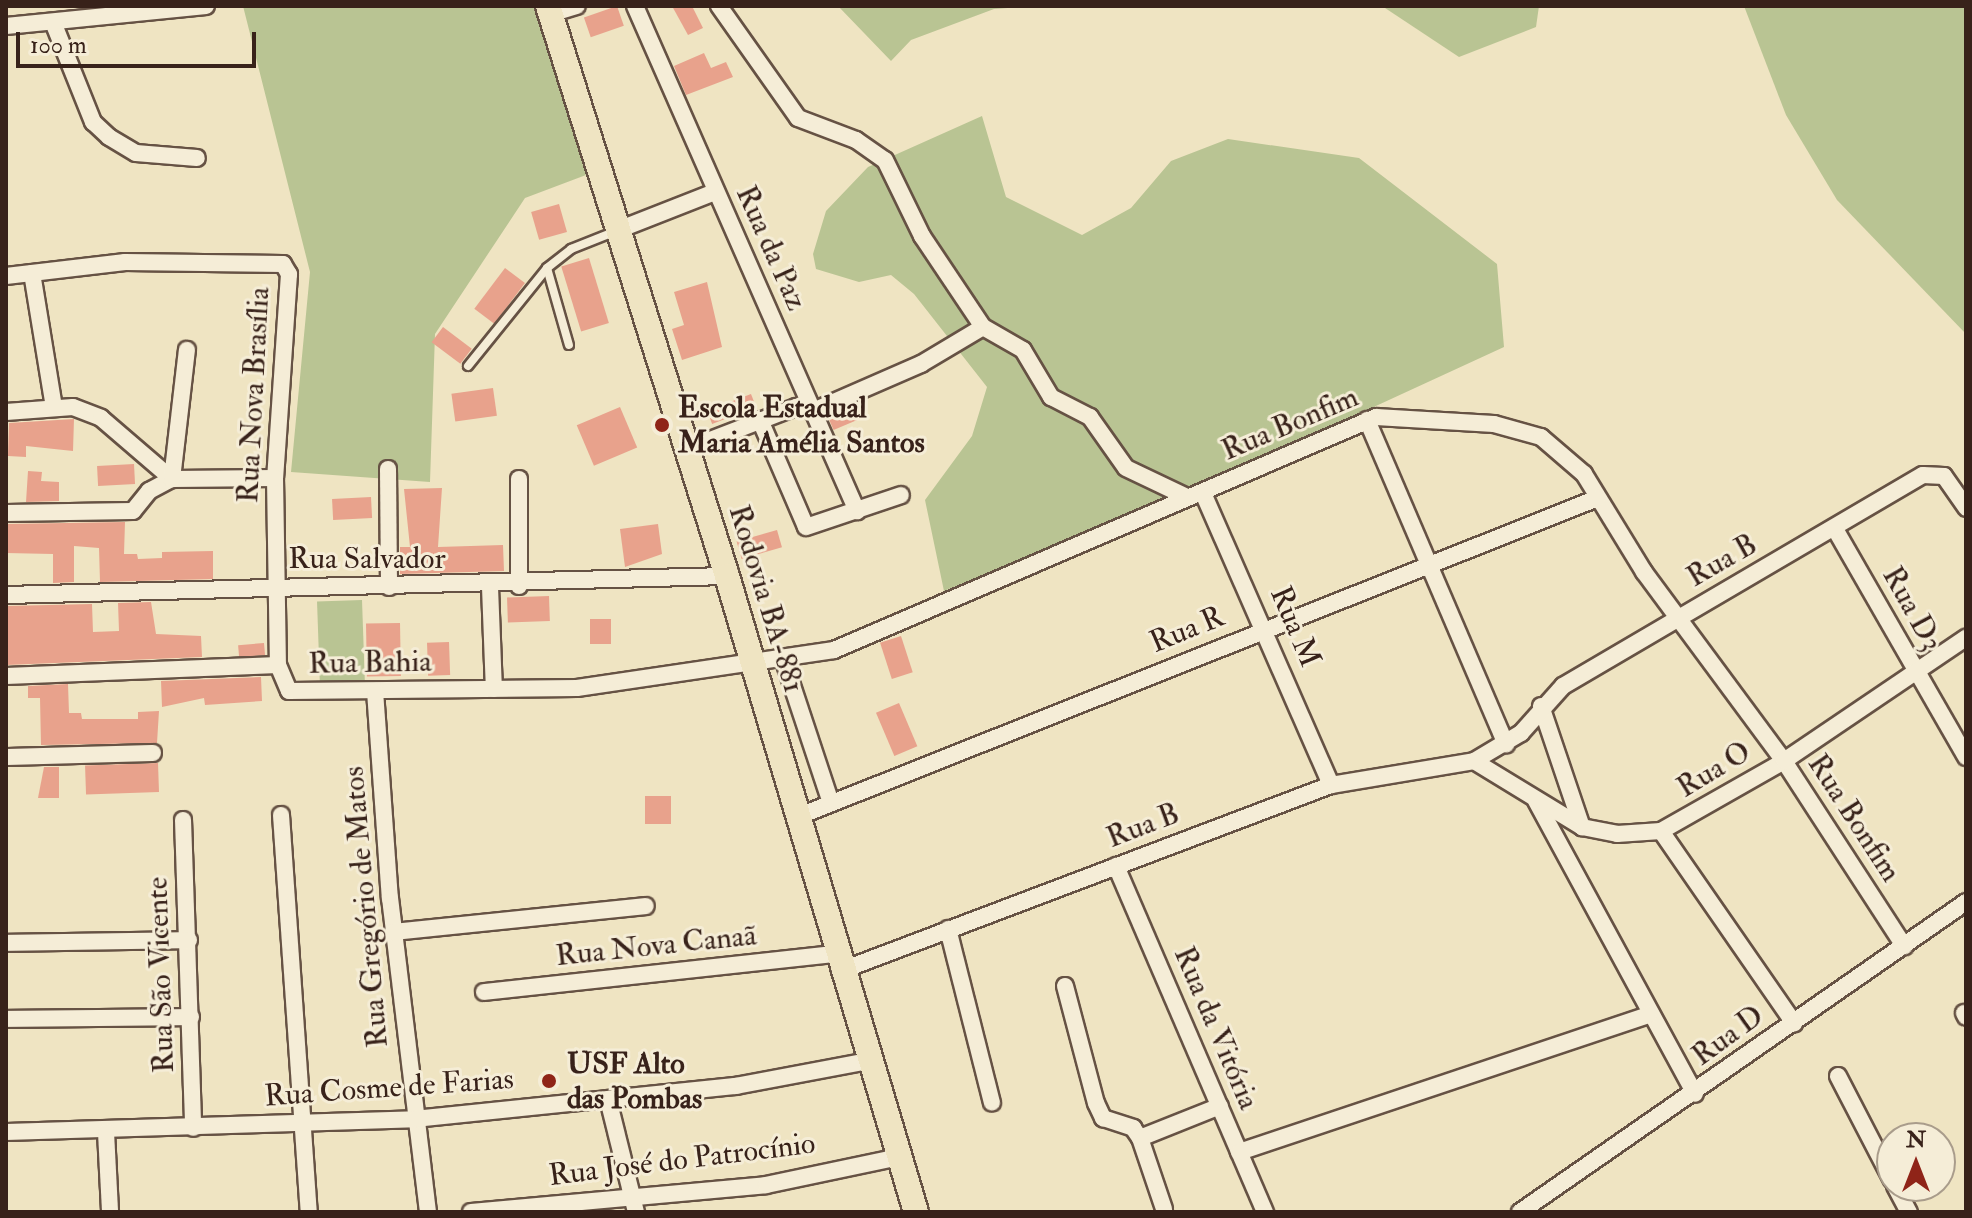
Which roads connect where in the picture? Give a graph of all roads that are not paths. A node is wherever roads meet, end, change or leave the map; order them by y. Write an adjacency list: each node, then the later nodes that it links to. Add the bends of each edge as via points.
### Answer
1 (206, 6): 6 (street)
2 (577, 6): 5 (street)
3 (635, 6): 9 (street, Rua da Paz)
4 (719, 6): 14 (street, via 798,118 856,140 885,160 922,236)
5 (549, 10): 10 (main road, Rodovia BA-881)
6 (53, 22): 7 (street); 8 (street, via 93,122 136,153)
7 (6, 26)
8 (197, 158)
9 (715, 192): 10 (street); 19 (street, Rua da Paz)
10 (618, 230): 11 (lane, via 571,249); 23 (main road, Rodovia BA-881)
11 (547, 268): 15 (lane); 17 (lane)
12 (32, 273): 13 (street, Rua Nova Brasília); 18 (street); 25 (street, Rua Nova Brasília, via 125,262 283,264 289,274)
13 (6, 276)
14 (983, 327): 19 (street, via 921,364); 29 (street, via 1023,350 1051,397 1090,417 1126,468)
15 (569, 345)
16 (187, 350): 26 (street)
17 (468, 366)
18 (54, 407): 20 (street); 26 (street, via 73,407 101,418)
19 (813, 411): 21 (street, via 796,407); 32 (street, Rua da Paz)
20 (6, 412)
21 (760, 420): 23 (street); 32 (street, via 807,528)
22 (1367, 420): 29 (street, Rua Bonfim); 30 (street, Rua Bonfim, via 1437,417 1529,432 1575,463); 35 (street)
23 (687, 449): 36 (main road, Rodovia BA-881)
24 (388, 469): 39 (street)
25 (275, 478): 26 (street); 37 (street, Rua Nova Brasília)
26 (172, 479): 33 (street, via 149,491 133,511)
27 (519, 479): 38 (street)
28 (901, 495): 32 (street)
29 (1195, 495): 43 (street, Rua M); 45 (street, Rua Bonfim, via 834,650)
30 (1598, 498): 35 (street, Rua R); 42 (street, Rua Bonfim, via 1664,601)
31 (1966, 508): 34 (street, Rua B, via 1936,472)
32 (857, 511)
33 (6, 513)
34 (1835, 529): 42 (street, Rua B); 48 (street, Rua D3)
35 (1427, 568): 43 (street, Rua R); 53 (street)
36 (727, 576): 38 (street, Rua Salvador); 46 (main road, Rodovia BA-881)
37 (276, 586): 39 (street, Rua Salvador); 41 (street, Rua Salvador); 47 (street, Rua Nova Brasília)
38 (519, 586): 40 (street, Rua Salvador)
39 (389, 587): 40 (street, Rua Salvador)
40 (490, 587): 50 (street)
41 (6, 595)
42 (1682, 616): 52 (street, Rua B, via 1563,686); 58 (street, Rua Bonfim)
43 (1266, 628): 59 (street, Rua M); 61 (street, Rua R)
44 (1966, 638): 48 (street, Rua O)
45 (783, 658): 46 (street, Rua Bonfim); 61 (street)
46 (752, 661): 50 (street, Rua Bahia, via 605,687); 63 (main road, Rodovia BA-881)
47 (278, 665): 49 (street, Rua Bahia); 51 (street, Rua Bahia, via 289,691)
48 (1915, 674): 56 (street, Rua D3); 58 (street, Rua O)
49 (6, 676)
50 (494, 689): 51 (street, Rua Bahia)
51 (375, 691): 71 (street, Rua Gregório de Matos)
52 (1541, 706): 53 (street, Rua B); 65 (street)
53 (1506, 744): 57 (street, Rua B)
54 (153, 753): 55 (street)
55 (6, 757)
56 (1966, 757)
57 (1474, 761): 59 (street, Rua B); 60 (street, Rua O)
58 (1784, 761): 66 (street, Rua O); 74 (street, Rua Bonfim)
59 (1331, 785): 67 (street, Rua B)
60 (1535, 800): 65 (street, Rua O); 78 (street)
61 (831, 803): 63 (street, Rua R)
62 (281, 815): 89 (street)
63 (797, 817): 75 (main road, Rodovia BA-881)
64 (183, 820): 72 (street, Rua São Vicente)
65 (1582, 827): 66 (street, Rua O, via 1617,834)
66 (1661, 831): 81 (street)
67 (1116, 866): 70 (street, Rua B); 87 (street, Rua da Vitória)
68 (1966, 902): 74 (street, Rua D)
69 (646, 906): 71 (street)
70 (948, 929): 75 (street, Rua B); 86 (street)
71 (394, 932): 88 (street, Rua Gregório de Matos)
72 (189, 940): 73 (street); 79 (street, Rua São Vicente)
73 (6, 943)
74 (1904, 946): 81 (street, Rua D)
75 (838, 962): 77 (street, Rua Nova Canaã); 82 (main road, Rodovia BA-881)
76 (1065, 986): 93 (street, via 1103,1118 1133,1128)
77 (484, 992)
78 (1649, 1015): 84 (street); 95 (street)
79 (191, 1017): 80 (street); 90 (street, Rua São Vicente)
80 (6, 1019)
81 (1794, 1023): 84 (street, Rua D)
82 (868, 1061): 85 (street, Rua Cosme de Farias, via 736,1086); 96 (main road, Rodovia BA-881)
83 (1838, 1076): 94 (street)
84 (1695, 1094): 106 (street, Rua D)
85 (608, 1099): 88 (street, Rua Cosme de Farias); 97 (street)
86 (992, 1103)
87 (1220, 1106): 93 (street); 95 (street, Rua da Vitória)
88 (415, 1119): 89 (street, Rua Cosme de Farias); 101 (street, Rua Gregório de Matos)
89 (304, 1124): 90 (street, Rua Cosme de Farias); 100 (street)
90 (193, 1128): 92 (street, Rua Cosme de Farias)
91 (6, 1132): 92 (street, Rua Cosme de Farias)
92 (106, 1132): 99 (street)
93 (1140, 1138): 98 (street)
94 (1876, 1149)
95 (1239, 1152): 105 (street, Rua da Vitória)
96 (899, 1157): 97 (street, Rua José do Patrocínio, via 766,1185); 104 (main road, Rodovia BA-881)
97 (633, 1194): 102 (street, Rua José do Patrocínio); 103 (street)
98 (1164, 1209)
99 (110, 1212)
100 (309, 1212)
101 (428, 1212)
102 (471, 1212)
103 (636, 1212)
104 (916, 1212)
105 (1265, 1212)
106 (1520, 1212)

